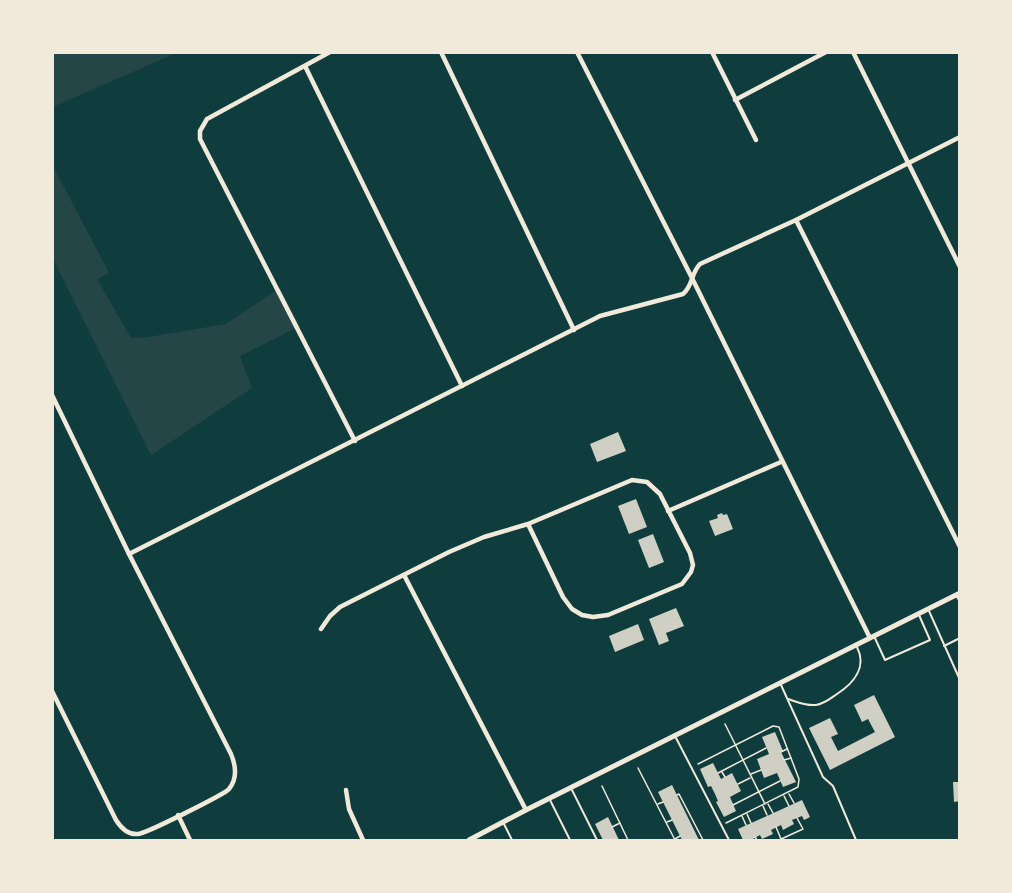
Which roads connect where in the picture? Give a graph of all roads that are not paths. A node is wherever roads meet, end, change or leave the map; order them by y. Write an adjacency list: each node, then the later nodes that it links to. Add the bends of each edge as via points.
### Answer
1 (330, 52): 7 (street)
2 (441, 52): 15 (street)
3 (577, 52): 14 (street)
4 (712, 52): 8 (street)
5 (826, 52): 8 (street)
6 (853, 52): 11 (street)
7 (305, 66): 16 (street); 18 (street, via 212,116 202,125 200,139)
8 (735, 100): 10 (street)
9 (960, 137): 11 (street)
10 (756, 140)
11 (908, 163): 12 (street); 13 (street)
12 (796, 220): 14 (street, via 700,264); 22 (street)
13 (960, 267)
14 (692, 278): 15 (street, via 683,294 600,316); 19 (street)
15 (574, 330): 16 (street)
16 (462, 386): 18 (street)
17 (52, 395): 23 (street)
18 (355, 441): 23 (street)
19 (781, 462): 20 (street); 30 (street)
20 (668, 511): 21 (street, via 654,487 632,480); 21 (street, via 692,557 687,579 604,616 582,615 567,604)
21 (528, 524): 24 (street, via 484,537)
22 (960, 547)
23 (129, 554): 43 (street, via 235,762 234,781 229,789)
24 (404, 575): 29 (street, via 340,607); 42 (street)
25 (958, 594): 26 (lane); 27 (street)
26 (960, 602)
27 (928, 609): 28 (street); 33 (lane)
28 (918, 614): 30 (street); 30 (lane, via 930,640 885,660)
29 (321, 629)
30 (872, 637): 32 (street)
31 (960, 638): 33 (lane)
32 (856, 645): 35 (street); 37 (lane, via 861,664 851,685 816,705)
33 (944, 646): 34 (lane)
34 (960, 680)
35 (779, 683): 37 (lane); 38 (street)
36 (52, 691): 43 (street, via 120,826 140,834)
37 (788, 699): 53 (lane)
38 (675, 736): 39 (street); 52 (lane)
39 (571, 788): 41 (street); 51 (lane)
40 (346, 790): 47 (street, via 349,810)
41 (550, 798): 42 (street); 50 (lane)
42 (526, 810): 44 (street)
43 (178, 815): 46 (street)
44 (503, 822): 45 (street); 49 (lane)
45 (481, 837): 48 (street)
46 (190, 840)
47 (363, 840)
48 (469, 840)
49 (512, 840)
50 (570, 840)
51 (597, 840)
52 (729, 840)
53 (856, 840)

